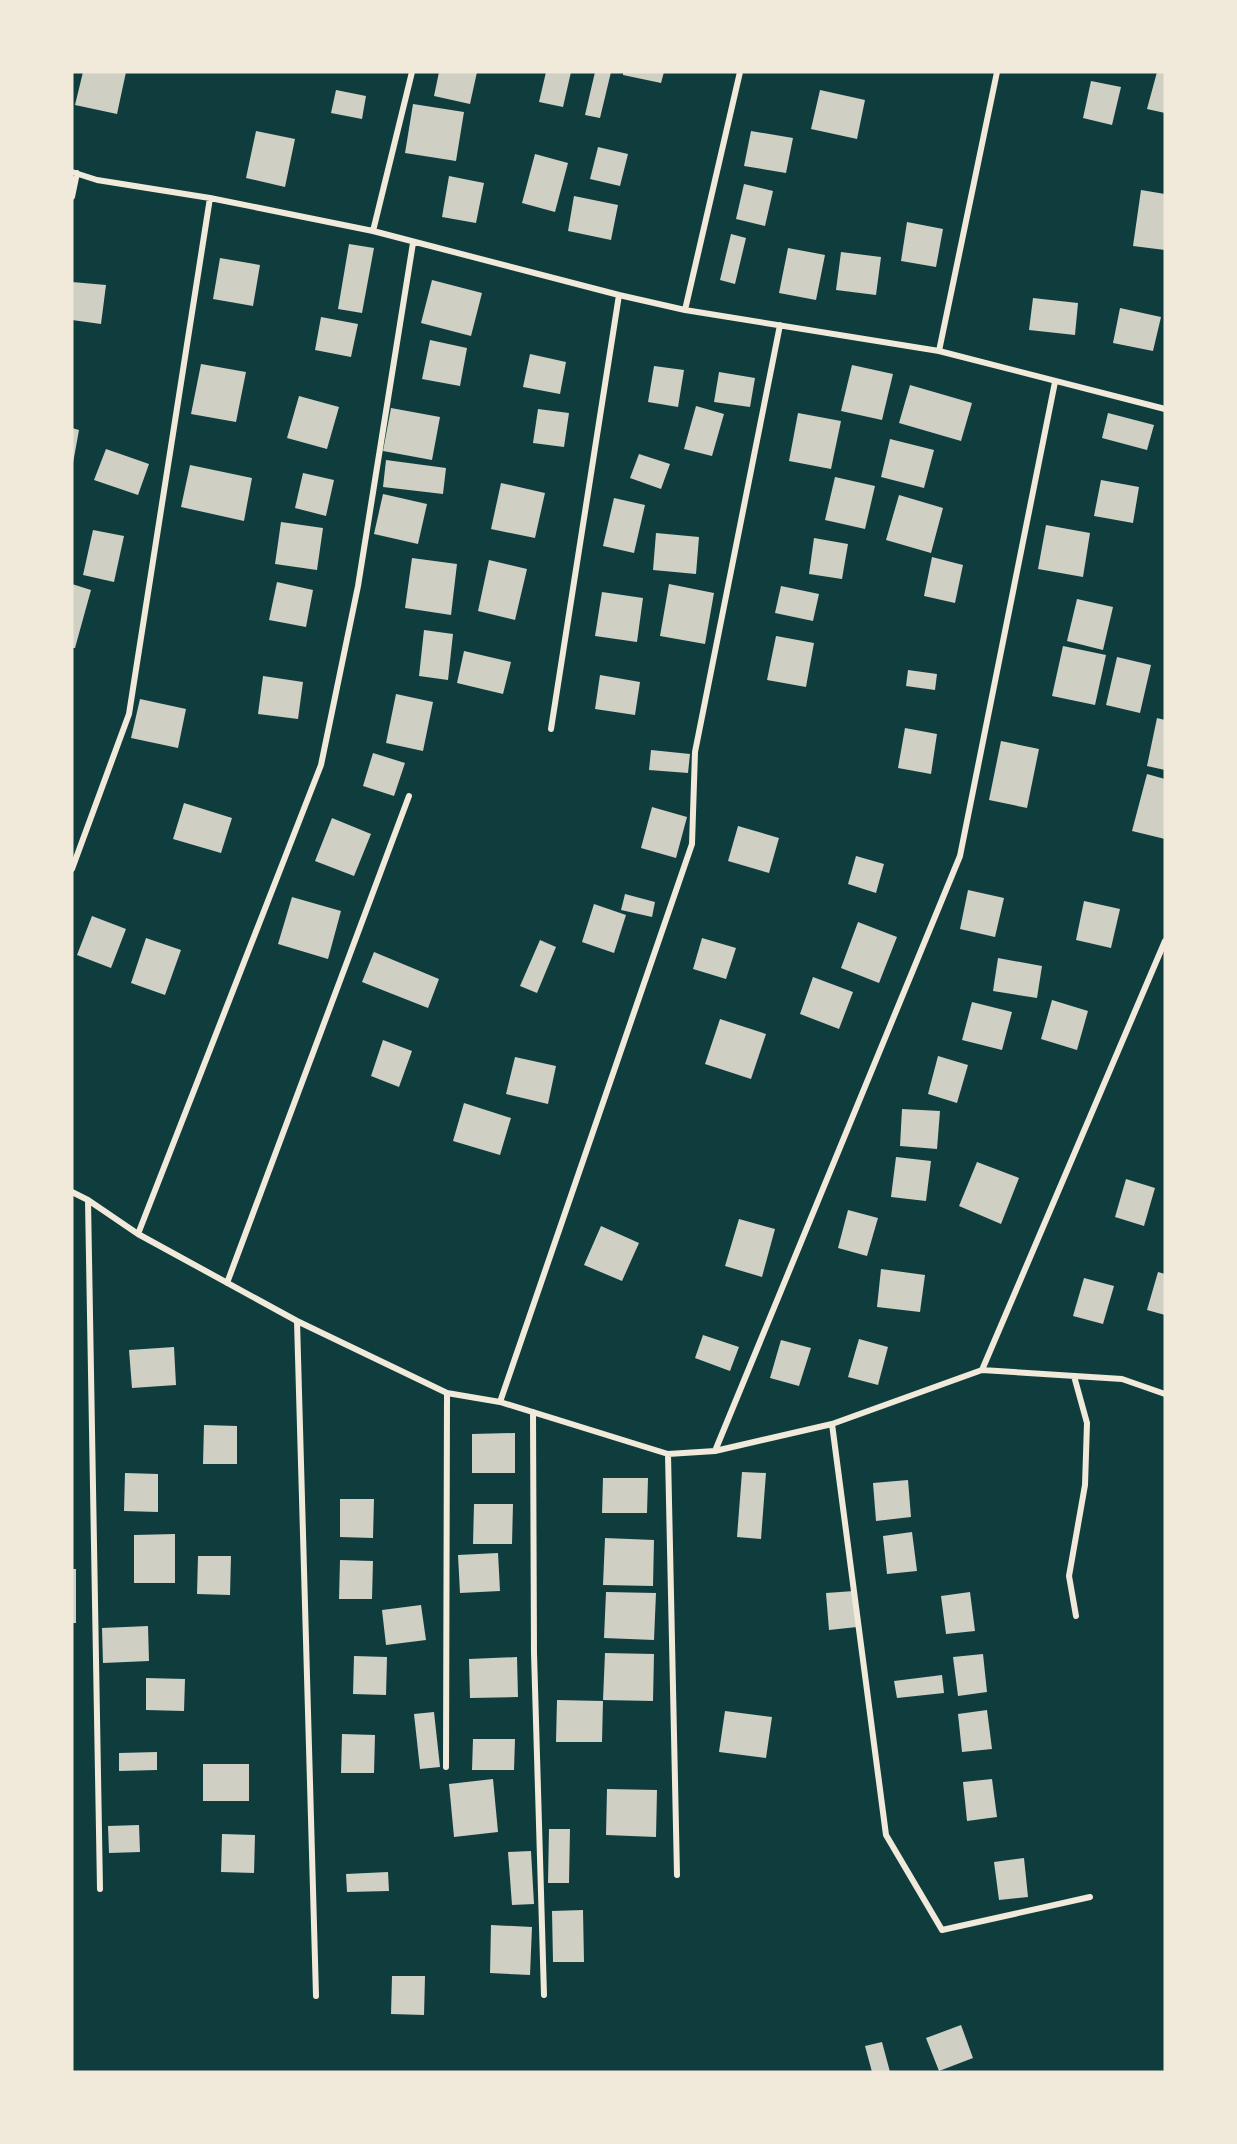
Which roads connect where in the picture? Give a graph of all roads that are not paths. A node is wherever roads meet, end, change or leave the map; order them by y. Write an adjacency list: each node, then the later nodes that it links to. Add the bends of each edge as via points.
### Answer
1 (412, 72): 7 (street)
2 (740, 72): 10 (street)
3 (997, 72): 12 (street)
4 (74, 172): 5 (street); 6 (street, via 98,180)
5 (72, 197)
6 (210, 198): 7 (street); 17 (street, via 129,714)
7 (373, 231): 8 (street)
8 (413, 243): 9 (street); 21 (street, via 358,586 321,765)
9 (619, 295): 10 (street); 15 (street)
10 (685, 310): 11 (street)
11 (780, 325): 12 (street); 28 (street, via 695,752 692,844)
12 (939, 351): 13 (street)
13 (1056, 382): 14 (street); 31 (street, via 960,856)
14 (1165, 409)
15 (551, 729)
16 (408, 796): 22 (street)
17 (72, 869)
18 (1165, 941): 24 (street)
19 (72, 1192): 20 (street)
20 (88, 1200): 21 (street); 36 (street)
21 (138, 1234): 22 (street)
22 (227, 1283): 23 (street)
23 (297, 1321): 26 (street); 39 (street)
24 (982, 1370): 25 (street); 30 (street)
25 (1074, 1376): 27 (street, via 1122,1379); 33 (street, via 1087,1423 1084,1485 1069,1576)
26 (447, 1393): 28 (street); 34 (street)
27 (1165, 1394)
28 (500, 1402): 29 (street)
29 (533, 1412): 32 (street); 38 (street, via 534,1653)
30 (832, 1424): 31 (street); 37 (street, via 886,1835 942,1930)
31 (715, 1451): 32 (street)
32 (668, 1454): 35 (street)
33 (1077, 1616)
34 (446, 1767)
35 (677, 1875)
36 (100, 1888)
37 (1090, 1896)
38 (544, 1995)
39 (316, 1996)

